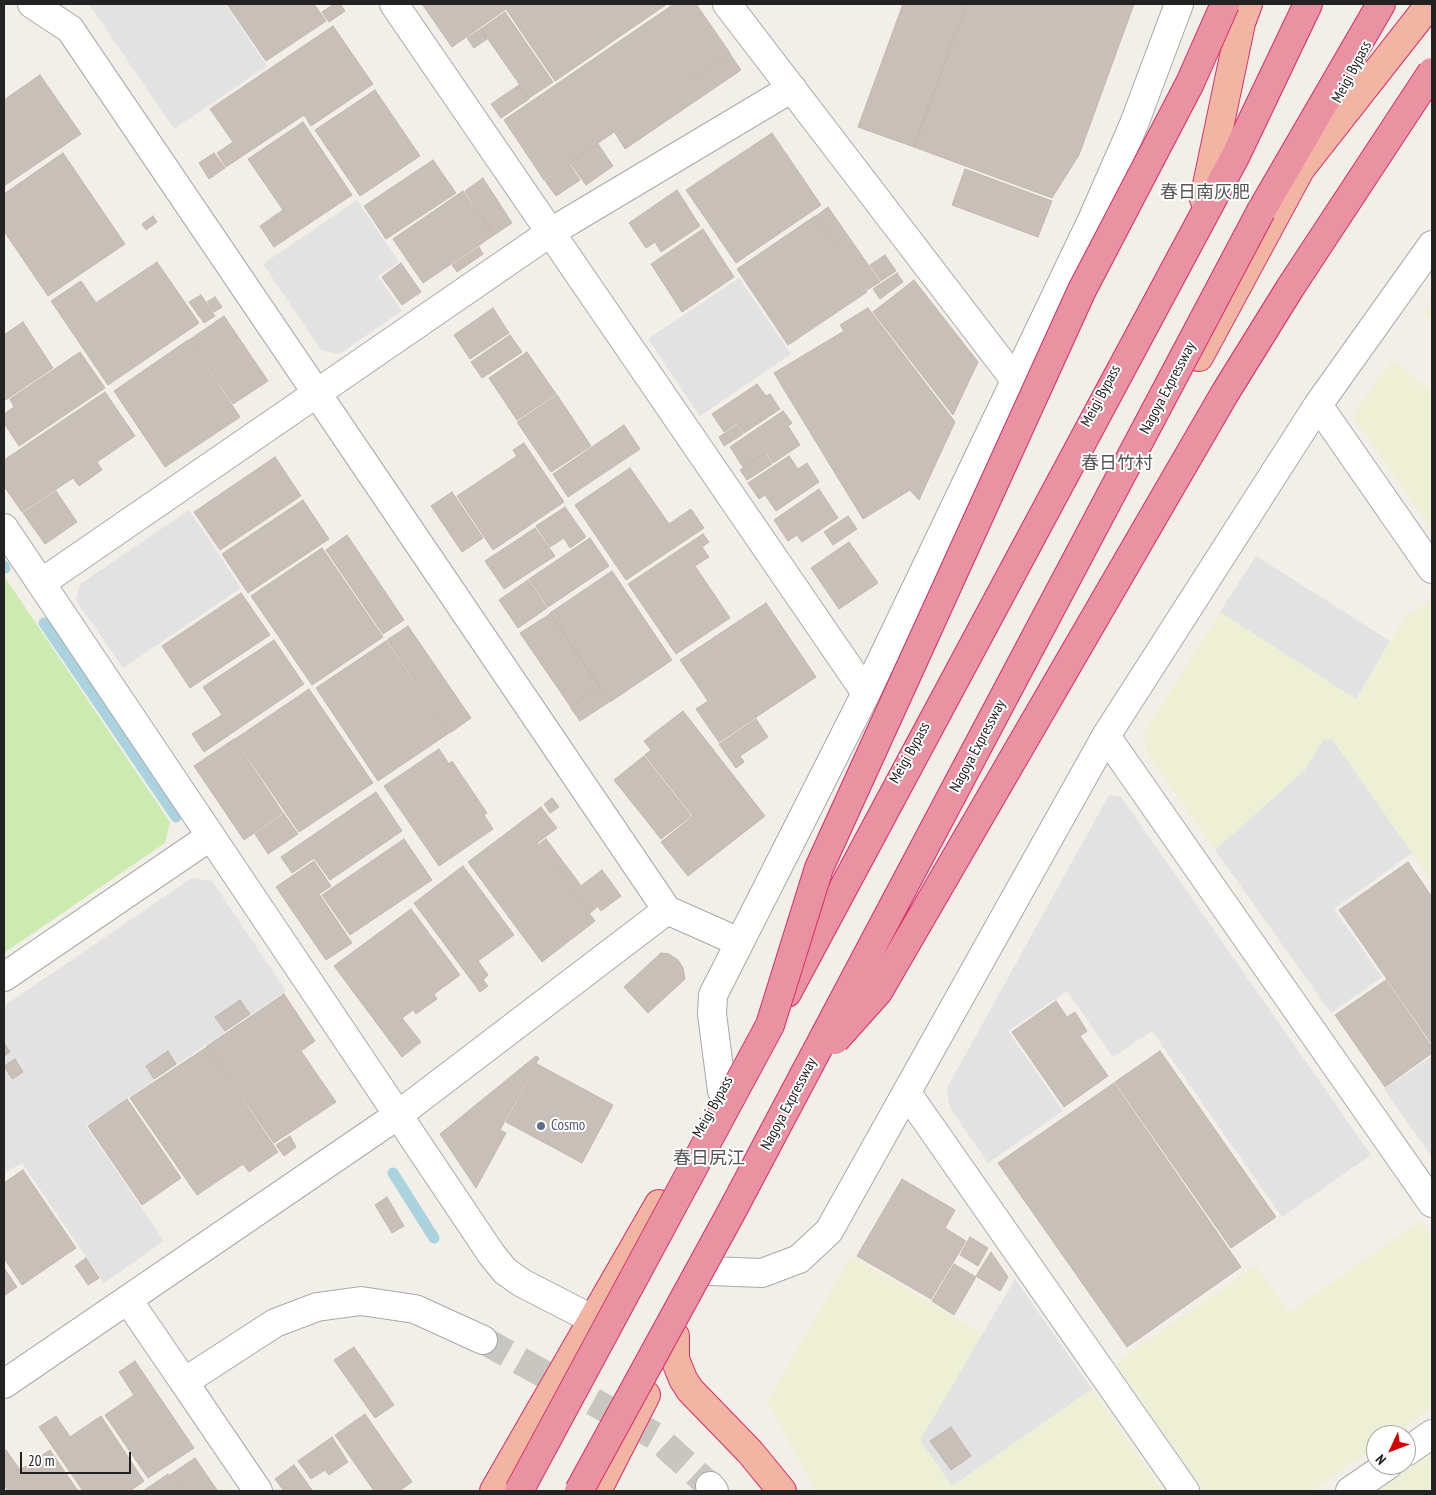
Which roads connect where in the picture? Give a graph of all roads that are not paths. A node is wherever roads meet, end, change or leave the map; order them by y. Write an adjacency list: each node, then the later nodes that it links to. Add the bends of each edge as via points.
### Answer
1 (32, 4): 20 (street, via 70,29)
2 (394, 4): 17 (street)
3 (727, 4): 12 (street)
4 (1179, 4): 19 (street, via 1134,124)
5 (1225, 4): 31 (highway, bridge, via 1190,83 1082,290 819,868)
6 (1248, 4): 16 (highway, via 1241,23)
7 (1308, 4): 16 (highway, Meigi Bypass); 31 (highway, bridge, via 1234,157)
8 (1382, 4): 32 (highway, Nagoya Expressway, bridge, via 1261,211)
9 (1388, 4): 14 (highway, Meigi Bypass)
10 (1430, 4): 14 (highway)
11 (1432, 72): 15 (highway, bridge)
12 (792, 88): 17 (street); 19 (street)
13 (1432, 89): 15 (highway, bridge)
14 (1302, 167): 37 (highway, Meigi Bypass, via 854,995)
15 (1358, 183): 32 (highway, bridge, via 1225,394 878,992)
16 (1204, 199): 33 (highway, Meigi Bypass, via 960,664)
17 (551, 232): 20 (street); 25 (street)
18 (1432, 245): 21 (street)
19 (1015, 380): 25 (street)
20 (318, 393): 24 (street); 28 (street)
21 (1318, 405): 23 (street); 26 (street)
22 (4, 528): 24 (street)
23 (1432, 569)
24 (41, 583): 27 (street)
25 (866, 693): 29 (street)
26 (1106, 736): 34 (street); 36 (street)
27 (211, 836): 30 (street); 35 (street)
28 (666, 910): 29 (street); 35 (street)
29 (739, 942): 33 (street, via 711,1005)
30 (4, 977)
31 (770, 1025): 49 (highway, bridge)
32 (808, 1069): 50 (highway, Nagoya Expressway, bridge)
33 (722, 1091): 39 (highway, Meigi Bypass)
34 (906, 1093): 37 (street, via 829,1231 799,1259 762,1273); 53 (street)
35 (398, 1115): 38 (street); 39 (street, via 505,1271)
36 (1432, 1203)
37 (710, 1271): 40 (highway, Meigi Bypass)
38 (128, 1300): 42 (street); 43 (street)
39 (594, 1320): 48 (highway, Meigi Bypass)
40 (675, 1336): 51 (highway, Meigi Bypass); 52 (highway, via 675,1359 682,1379)
41 (483, 1340): 42 (street, via 414,1308 361,1300 317,1307 275,1323)
42 (184, 1382): 47 (street)
43 (4, 1384)
44 (1432, 1434): 45 (street)
45 (1416, 1445)
46 (1373, 1475): 54 (street)
47 (258, 1491)
48 (494, 1491)
49 (519, 1491)
50 (580, 1491)
51 (597, 1491)
52 (782, 1491)
53 (1185, 1491)
54 (1350, 1491)

